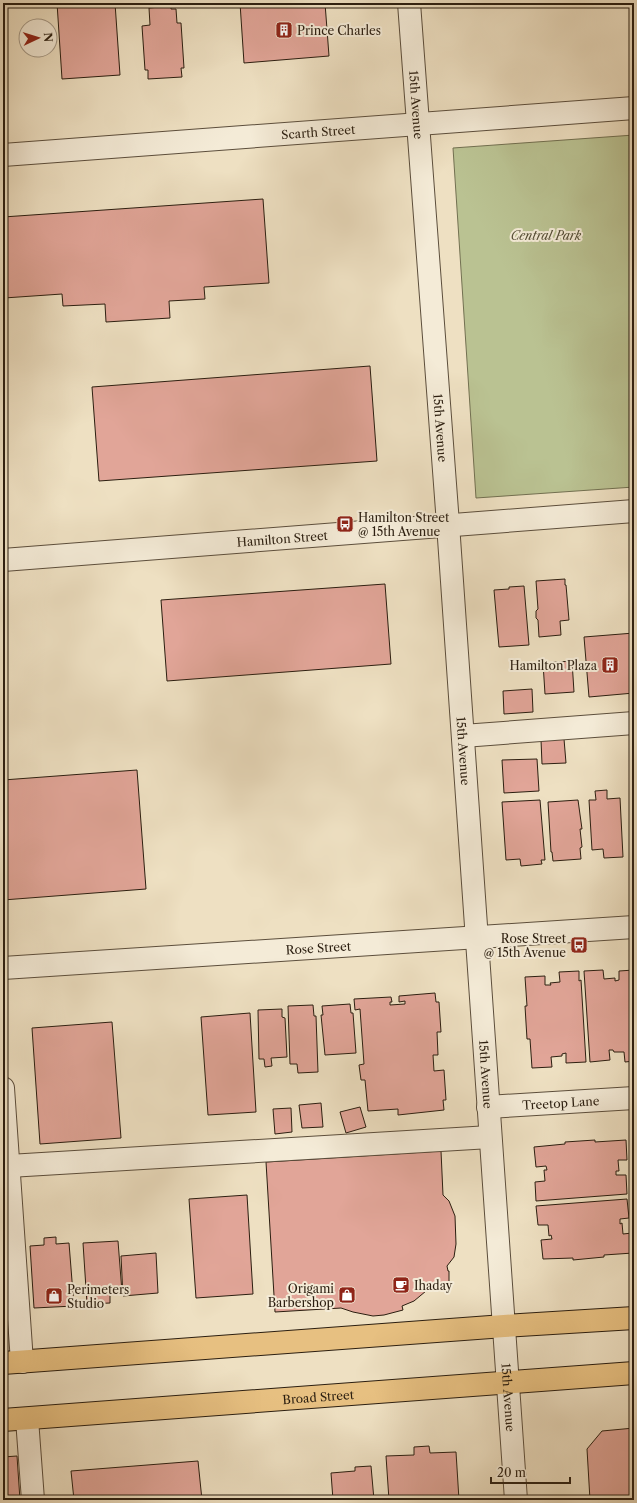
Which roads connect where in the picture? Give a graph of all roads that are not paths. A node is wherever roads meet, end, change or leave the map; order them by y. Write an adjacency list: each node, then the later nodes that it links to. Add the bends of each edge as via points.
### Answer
1 (409, 3): 3 (street, 15th Avenue)
2 (634, 108): 3 (street, Scarth Street)
3 (418, 124): 4 (street, Scarth Street); 6 (street, 15th Avenue)
4 (3, 155)
5 (634, 511): 6 (street, Hamilton Street)
6 (448, 524): 7 (street, Hamilton Street); 9 (street, 15th Avenue)
7 (3, 560)
8 (634, 723): 9 (street)
9 (463, 736): 11 (street, 15th Avenue)
10 (634, 927): 11 (street, Rose Street)
11 (477, 937): 12 (street, Rose Street); 15 (street, 15th Avenue)
12 (3, 968)
13 (3, 1088): 17 (street)
14 (634, 1098): 15 (street, Treetop Lane)
15 (488, 1107): 16 (street, 15th Avenue)
16 (490, 1137): 17 (street); 19 (street, 15th Avenue)
17 (8, 1166): 20 (street)
18 (634, 1318): 19 (main road)
19 (504, 1326): 20 (main road); 22 (street, 15th Avenue)
20 (13, 1362)
21 (634, 1373): 22 (main road, Broad Street)
22 (508, 1382): 23 (main road, Broad Street); 26 (street, 15th Avenue)
23 (27, 1419): 24 (main road, Broad Street); 25 (street)
24 (3, 1420)
25 (33, 1500)
26 (516, 1500)

